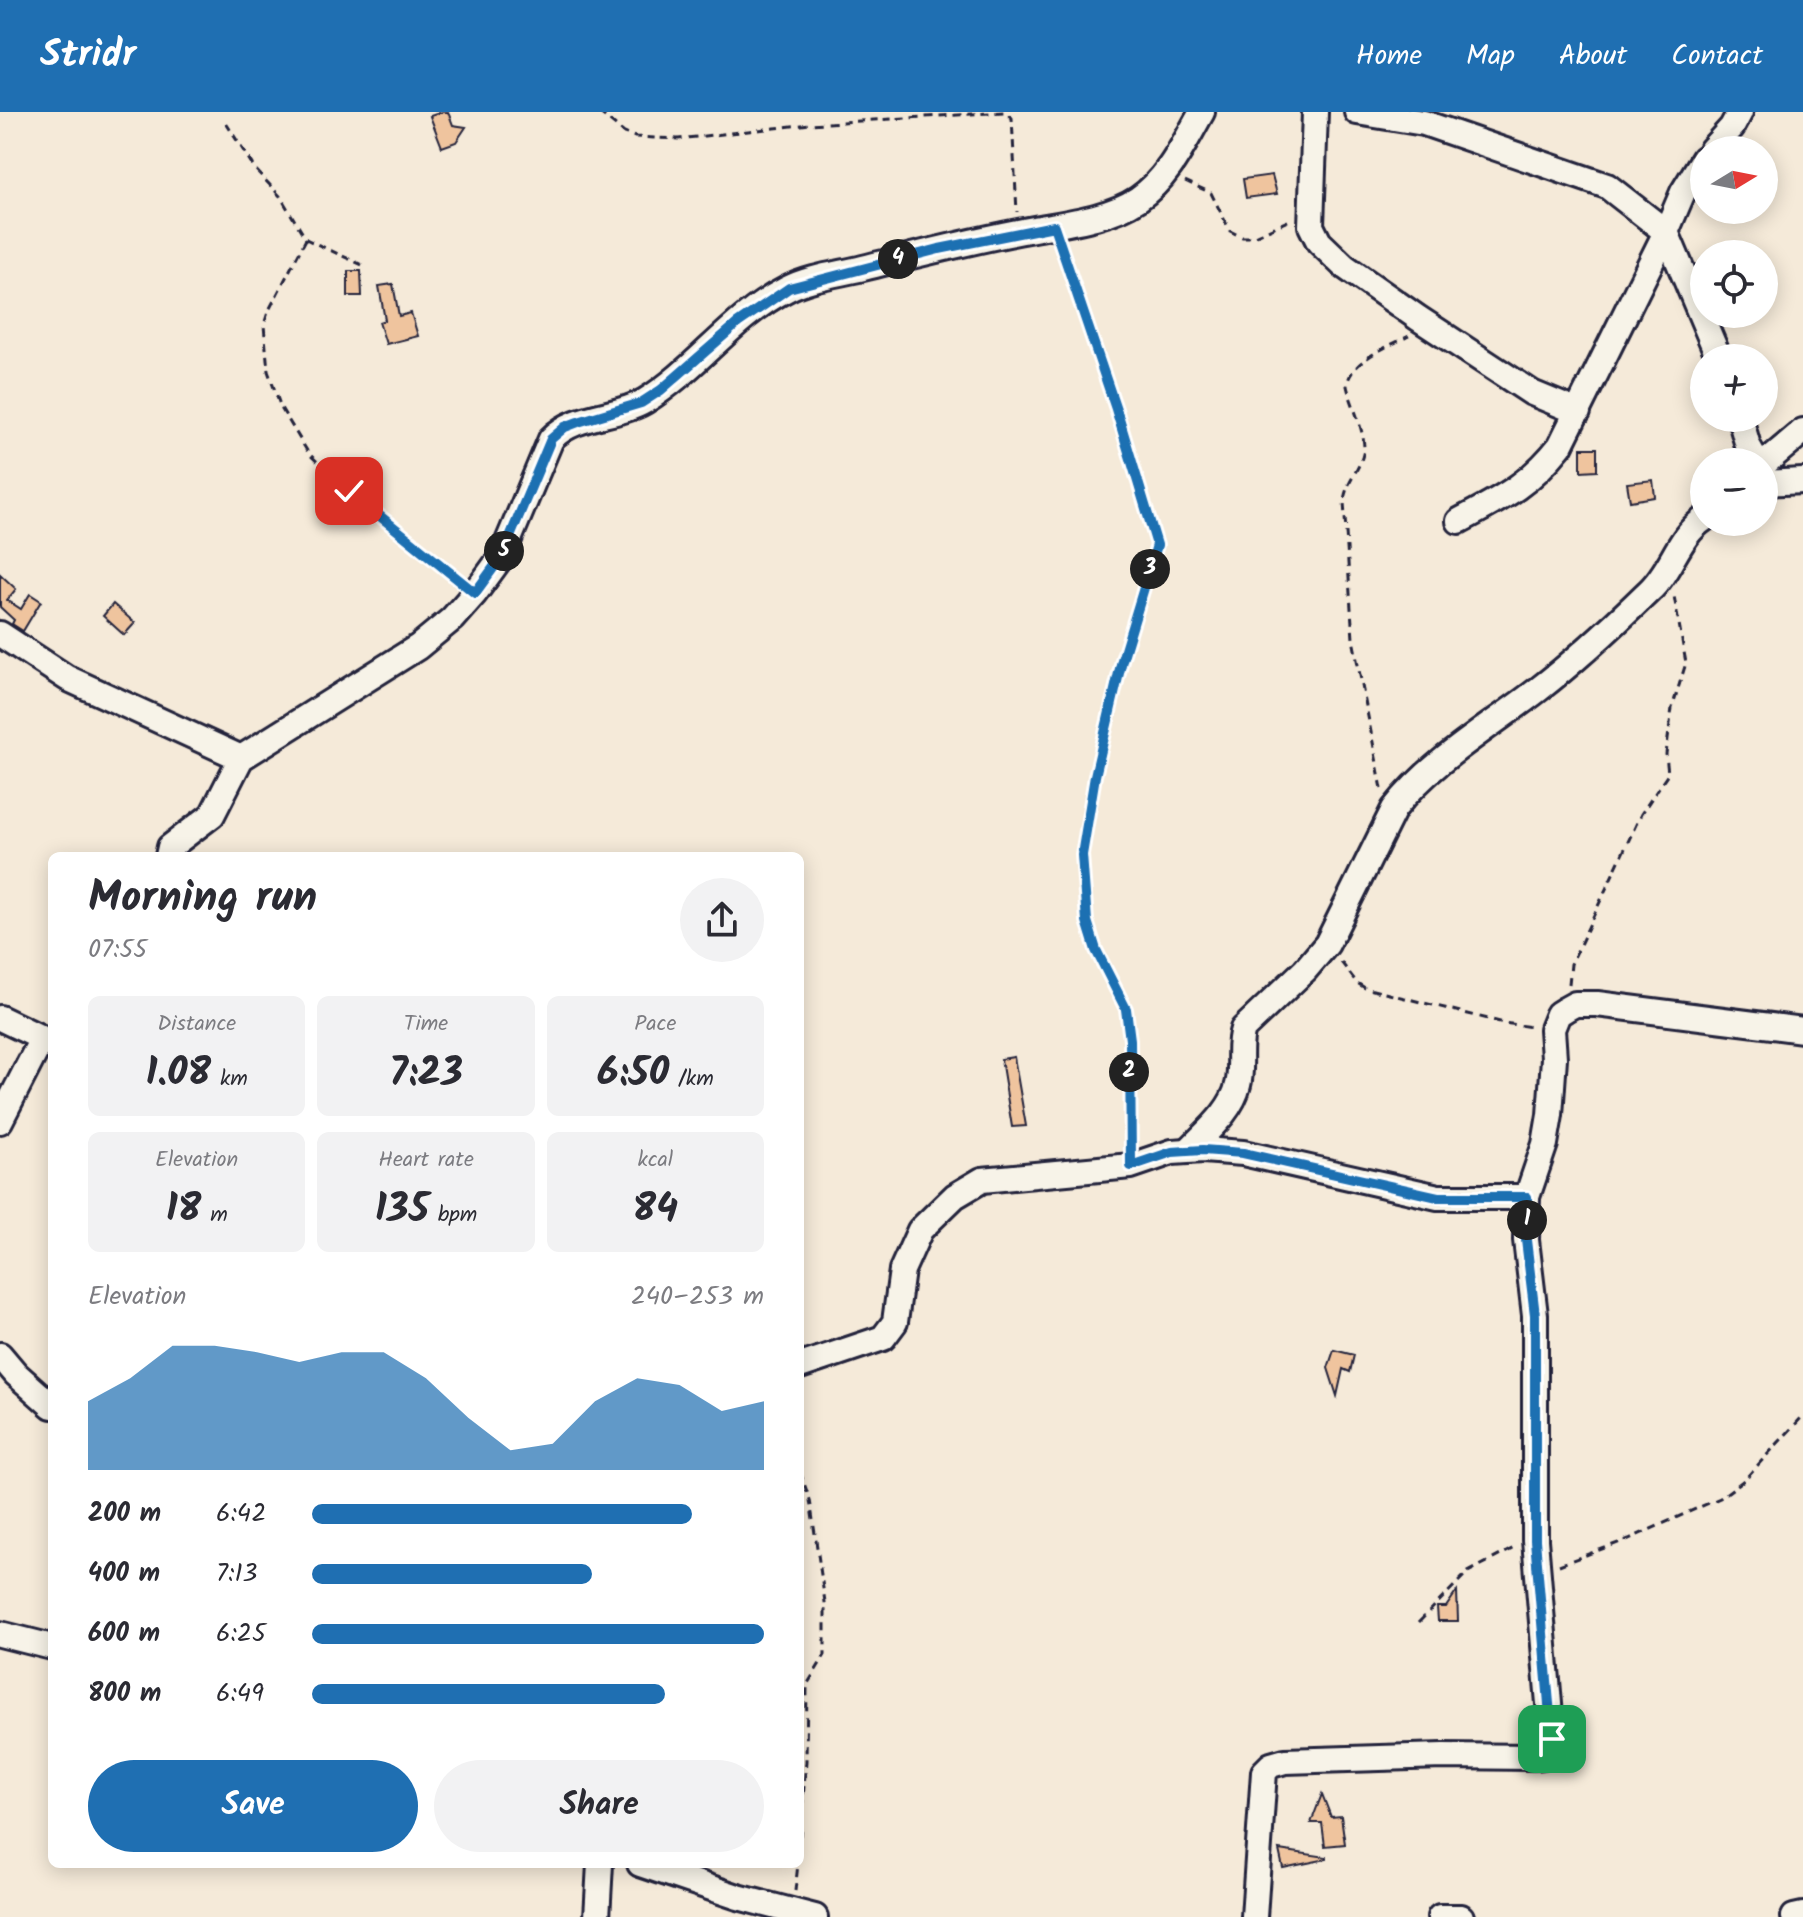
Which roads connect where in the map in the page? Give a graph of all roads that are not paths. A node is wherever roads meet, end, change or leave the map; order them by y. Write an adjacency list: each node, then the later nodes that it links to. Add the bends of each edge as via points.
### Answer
1 (1202, 112): 17 (street, via 1169,169 1137,200 1111,211 789,288 641,403 565,427 551,439 502,556 452,619 418,647)
2 (1315, 112): 9 (street, via 1311,226 1319,242 1344,266 1532,393)
3 (1357, 112): 7 (street, via 1424,123 1607,186)
4 (1740, 112): 5 (street)
5 (1724, 136)
6 (1690, 181): 7 (street)
7 (1666, 232): 8 (street); 9 (street)
8 (1713, 344)
9 (1578, 412): 14 (street, via 1560,446 1534,477)
10 (1803, 431): 11 (street)
11 (1778, 452)
12 (1803, 481): 13 (street)
13 (1778, 482)
14 (1459, 521)
15 (1690, 531): 23 (street, via 1653,588 1540,688 1408,791 1327,944 1243,1029 1238,1086 1226,1110)
16 (0, 634): 17 (street, via 67,678)
17 (241, 758): 18 (street, via 212,815)
18 (169, 852)
19 (0, 1018): 21 (street)
20 (1803, 1030): 24 (street, via 1597,1004 1575,1004 1558,1014 1552,1029 1550,1115)
21 (47, 1041): 22 (street)
22 (0, 1121)
23 (1189, 1150): 24 (street, via 1243,1153 1438,1197); 26 (street, via 1131,1166 972,1184 920,1230 902,1270 892,1329 883,1338)
24 (1527, 1197): 35 (street, via 1535,1328 1535,1540 1552,1739 1543,1756 1271,1765 1264,1772)
25 (0, 1355): 27 (street)
26 (804, 1365)
27 (48, 1402)
28 (0, 1634): 29 (street)
29 (48, 1646)
30 (600, 1868): 34 (street)
31 (652, 1868): 32 (street)
32 (805, 1914)
33 (1803, 1915): 38 (street)
34 (597, 1917)
35 (1254, 1917)
36 (1440, 1917): 37 (street)
37 (1461, 1917)
38 (1794, 1917)

